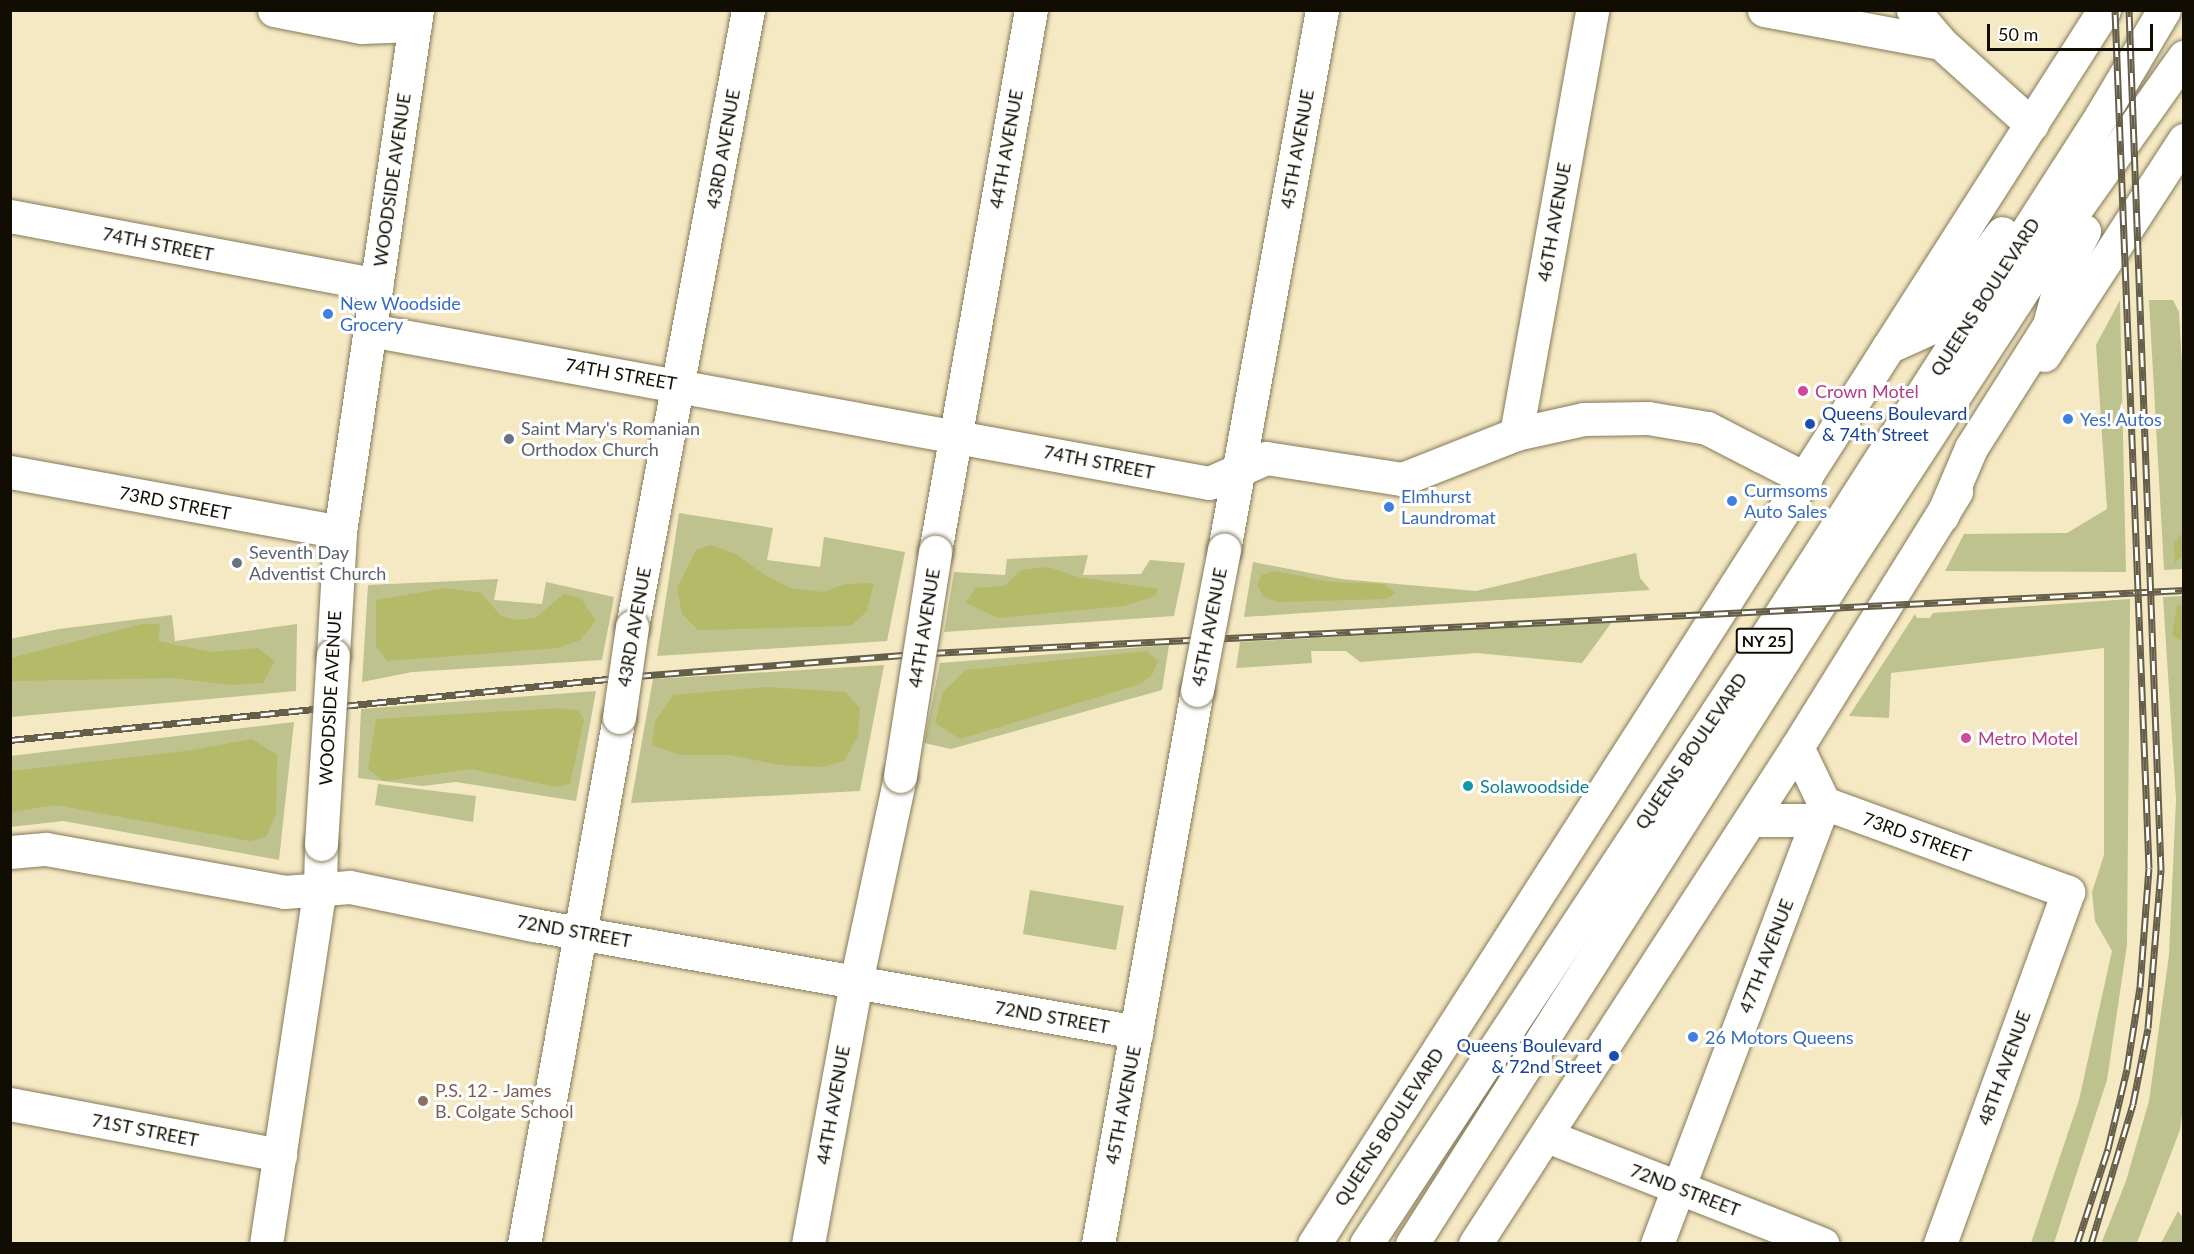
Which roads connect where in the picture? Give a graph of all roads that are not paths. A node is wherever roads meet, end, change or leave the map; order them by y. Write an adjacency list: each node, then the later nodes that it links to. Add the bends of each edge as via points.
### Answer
1 (274, 10): 10 (street, via 361,27)
2 (385, 10): 10 (street)
3 (748, 10): 22 (street, 43RD AVENUE)
4 (1031, 10): 24 (street, 44TH AVENUE)
5 (1322, 10): 25 (street, 45TH AVENUE)
6 (1592, 10): 23 (street, 46TH AVENUE)
7 (1764, 10): 11 (street)
8 (1913, 10): 13 (street)
9 (2104, 10): 15 (street, QUEENS BOULEVARD)
10 (416, 18): 19 (street, WOODSIDE AVENUE)
11 (1858, 19): 13 (street)
12 (2157, 21): 21 (street, via 2088,108 1938,319 1921,334); 48 (street, QUEENS BOULEVARD / NY 25, via 2102,116 1758,649)
13 (1941, 43): 15 (street)
14 (2184, 57): 16 (street, QUEENS BOULEVARD / NY 25)
15 (2032, 125): 21 (street, QUEENS BOULEVARD)
16 (2131, 135): 28 (street, via 2064,270 2049,325 1971,448); 49 (street, QUEENS BOULEVARD / NY 25, via 2078,206 1850,557)
17 (2178, 160): 28 (street)
18 (10, 216): 19 (street, 74TH STREET)
19 (377, 285): 20 (street, WOODSIDE AVENUE)
20 (370, 330): 22 (street, 74TH STREET); 29 (street, WOODSIDE AVENUE)
21 (1888, 347): 27 (street, QUEENS BOULEVARD)
22 (681, 385): 24 (street, 74TH STREET); 36 (street, 43RD AVENUE, bridge, via 632,627)
23 (1516, 434): 25 (street, 74TH STREET, via 1402,479 1266,458); 27 (street, 74TH STREET, via 1584,419 1648,418 1707,428)
24 (955, 435): 25 (street, 74TH STREET, via 1209,483); 37 (street, 44TH AVENUE, bridge, via 900,776)
25 (1238, 470): 38 (street, 45TH AVENUE, bridge)
26 (10, 472): 29 (street, 73RD STREET)
27 (1806, 479): 47 (street, QUEENS BOULEVARD)
28 (1942, 516): 30 (street)
29 (339, 532): 34 (street, WOODSIDE AVENUE, bridge)
30 (1797, 747): 31 (street); 32 (street)
31 (1820, 812): 32 (street, 73RD STREET); 35 (street, 73RD STREET); 42 (street, 47TH AVENUE)
32 (1750, 820): 40 (street)
33 (10, 852): 34 (street, 72ND STREET, via 46,849 284,892)
34 (320, 889): 36 (street, 72ND STREET, via 350,887); 41 (street, WOODSIDE AVENUE)
35 (2068, 892): 53 (street, 48TH AVENUE)
36 (582, 932): 37 (street, 72ND STREET); 44 (street, 43RD AVENUE)
37 (856, 982): 38 (street, 72ND STREET); 45 (street, 44TH AVENUE)
38 (1137, 1032): 46 (street, 45TH AVENUE)
39 (10, 1104): 41 (street, 71ST STREET)
40 (1546, 1136): 42 (street, 72ND STREET); 50 (street)
41 (280, 1155): 43 (street, WOODSIDE AVENUE)
42 (1678, 1187): 51 (street, 47TH AVENUE); 52 (street, 72ND STREET)
43 (266, 1244)
44 (524, 1244)
45 (808, 1244)
46 (1098, 1244)
47 (1314, 1244)
48 (1366, 1244)
49 (1412, 1244)
50 (1475, 1244)
51 (1657, 1244)
52 (1823, 1244)
53 (1940, 1244)

